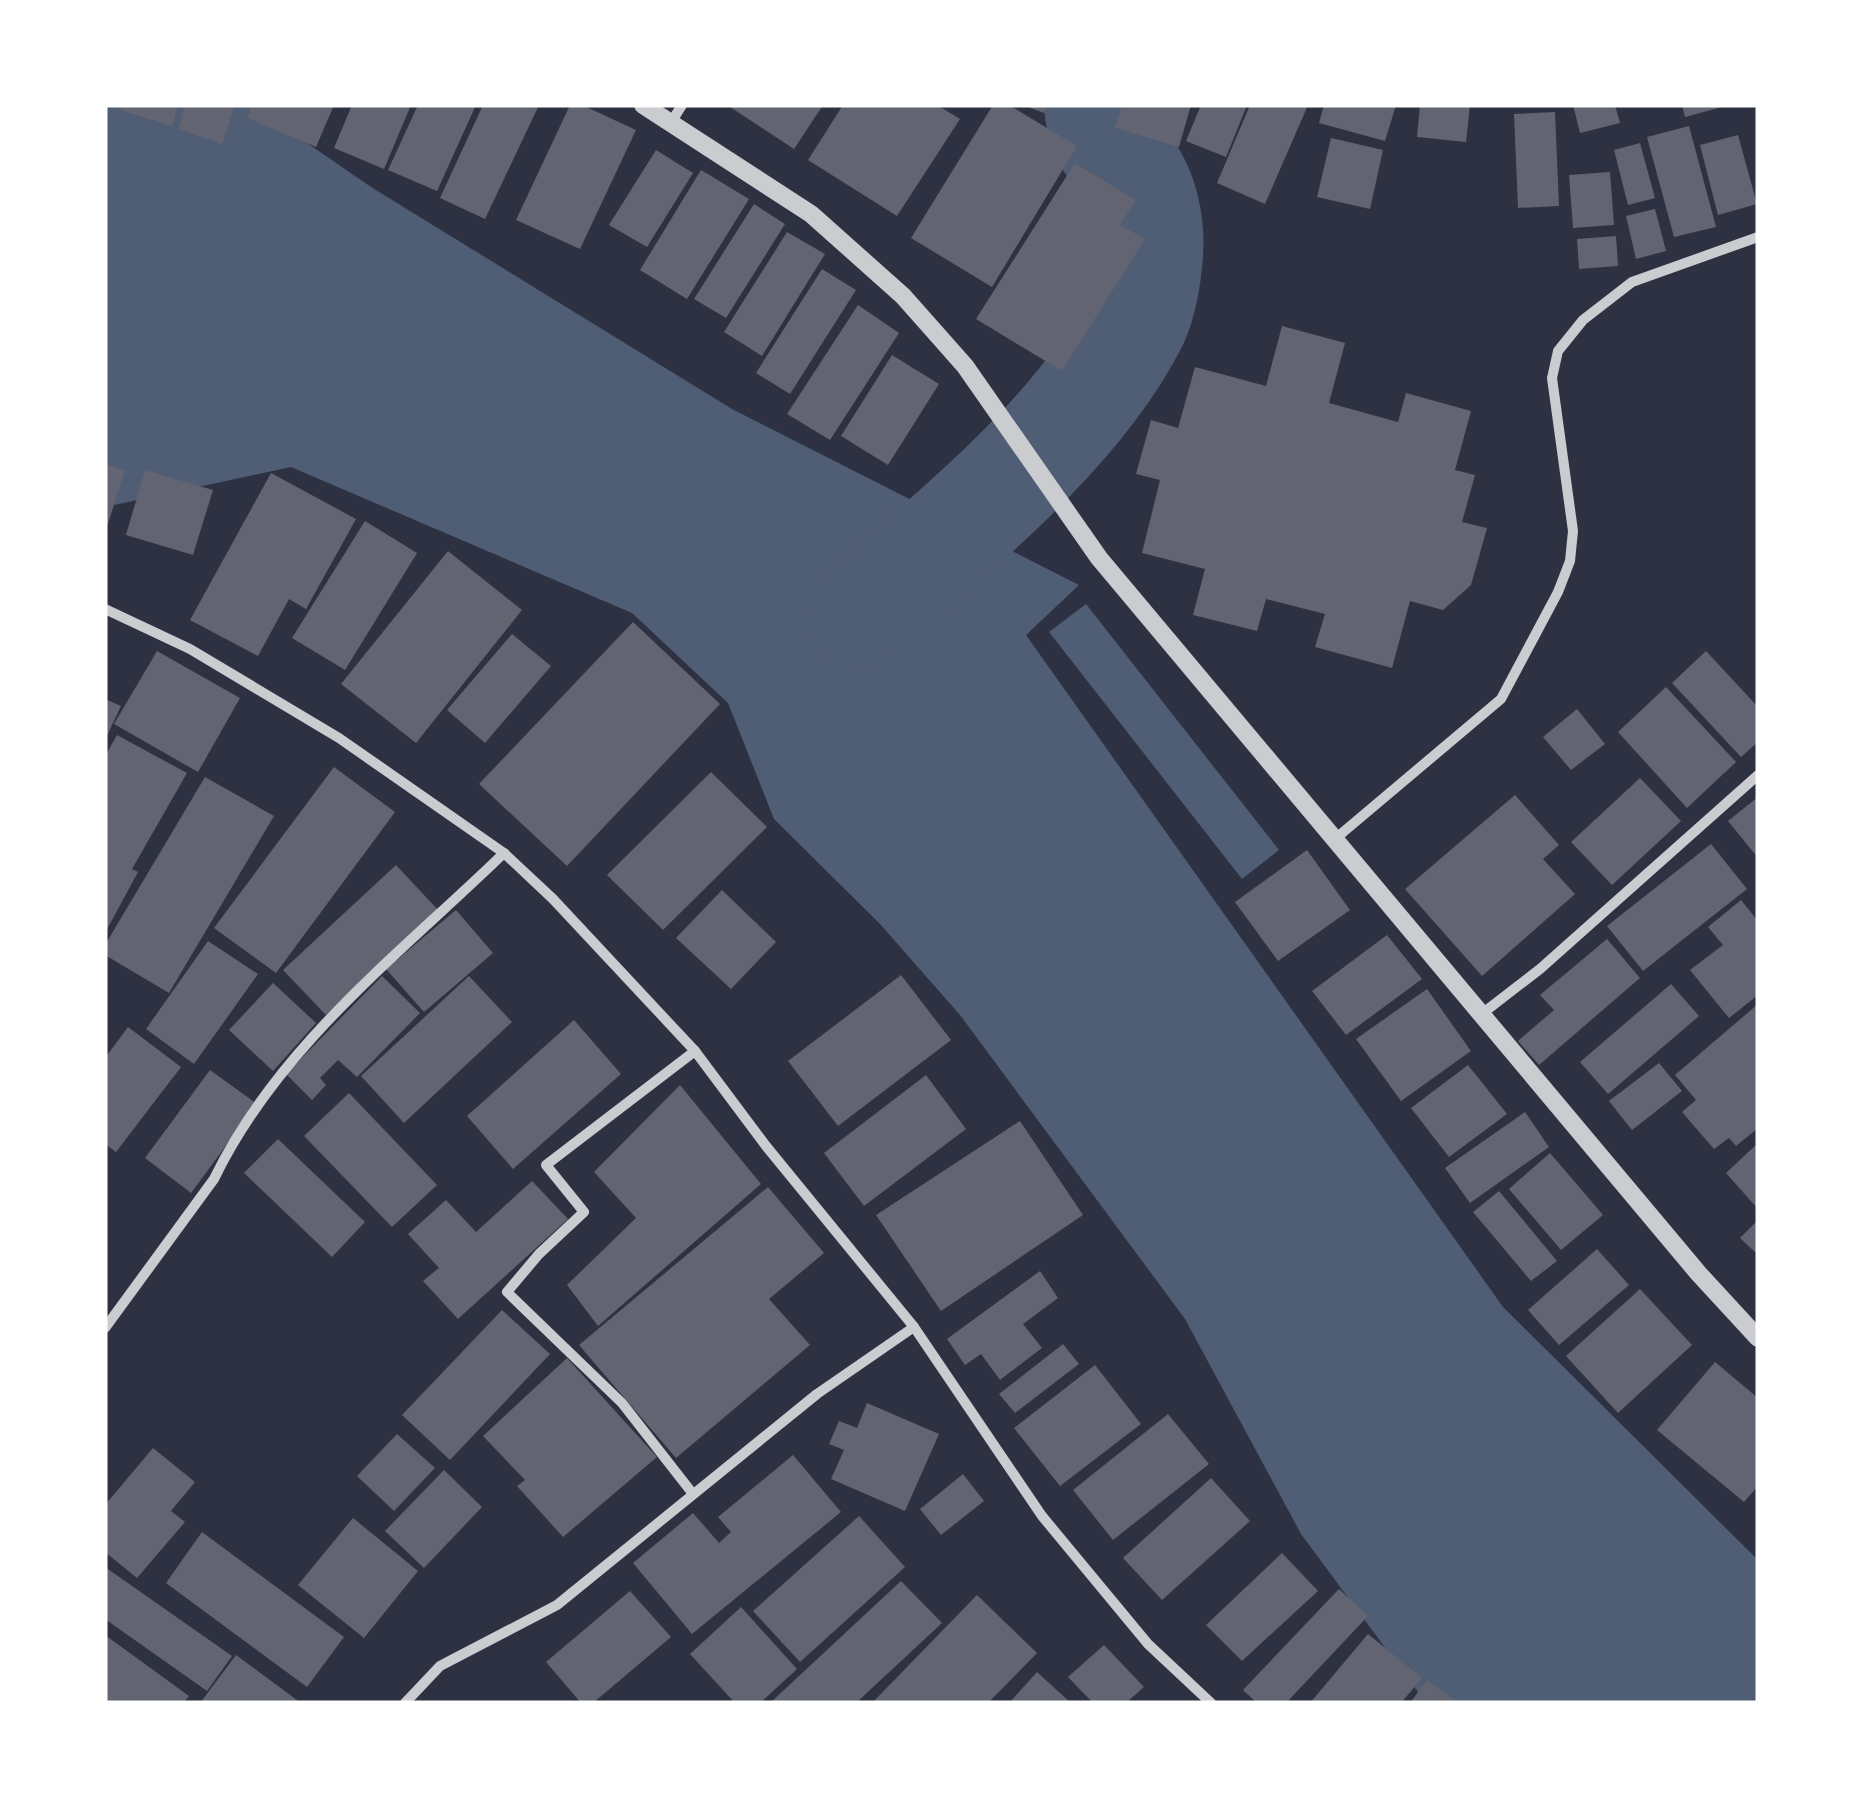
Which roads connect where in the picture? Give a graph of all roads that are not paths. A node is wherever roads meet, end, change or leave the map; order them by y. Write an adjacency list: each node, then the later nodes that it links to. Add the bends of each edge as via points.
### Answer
1 (643, 105): 2 (street)
2 (677, 113): 6 (street, via 811,214 903,296 966,366 1099,558)
3 (1758, 237): 6 (street, via 1632,282 1583,320 1558,351 1552,378 1573,531 1558,592 1501,699)
4 (105, 609): 7 (street, via 190,649 339,738)
5 (1758, 776): 8 (street)
6 (1334, 839): 8 (street)
7 (504, 853): 9 (street); 11 (street, via 320,1025)
8 (1483, 1014): 12 (street)
9 (695, 1051): 10 (street); 13 (street, via 546,1165 584,1212 507,1292 622,1404)
10 (914, 1326): 13 (street); 15 (street, via 1042,1516 1148,1644)
11 (105, 1328)
12 (1758, 1338)
13 (693, 1494): 14 (street, via 557,1605 440,1666)
14 (405, 1703)
15 (1212, 1703)

